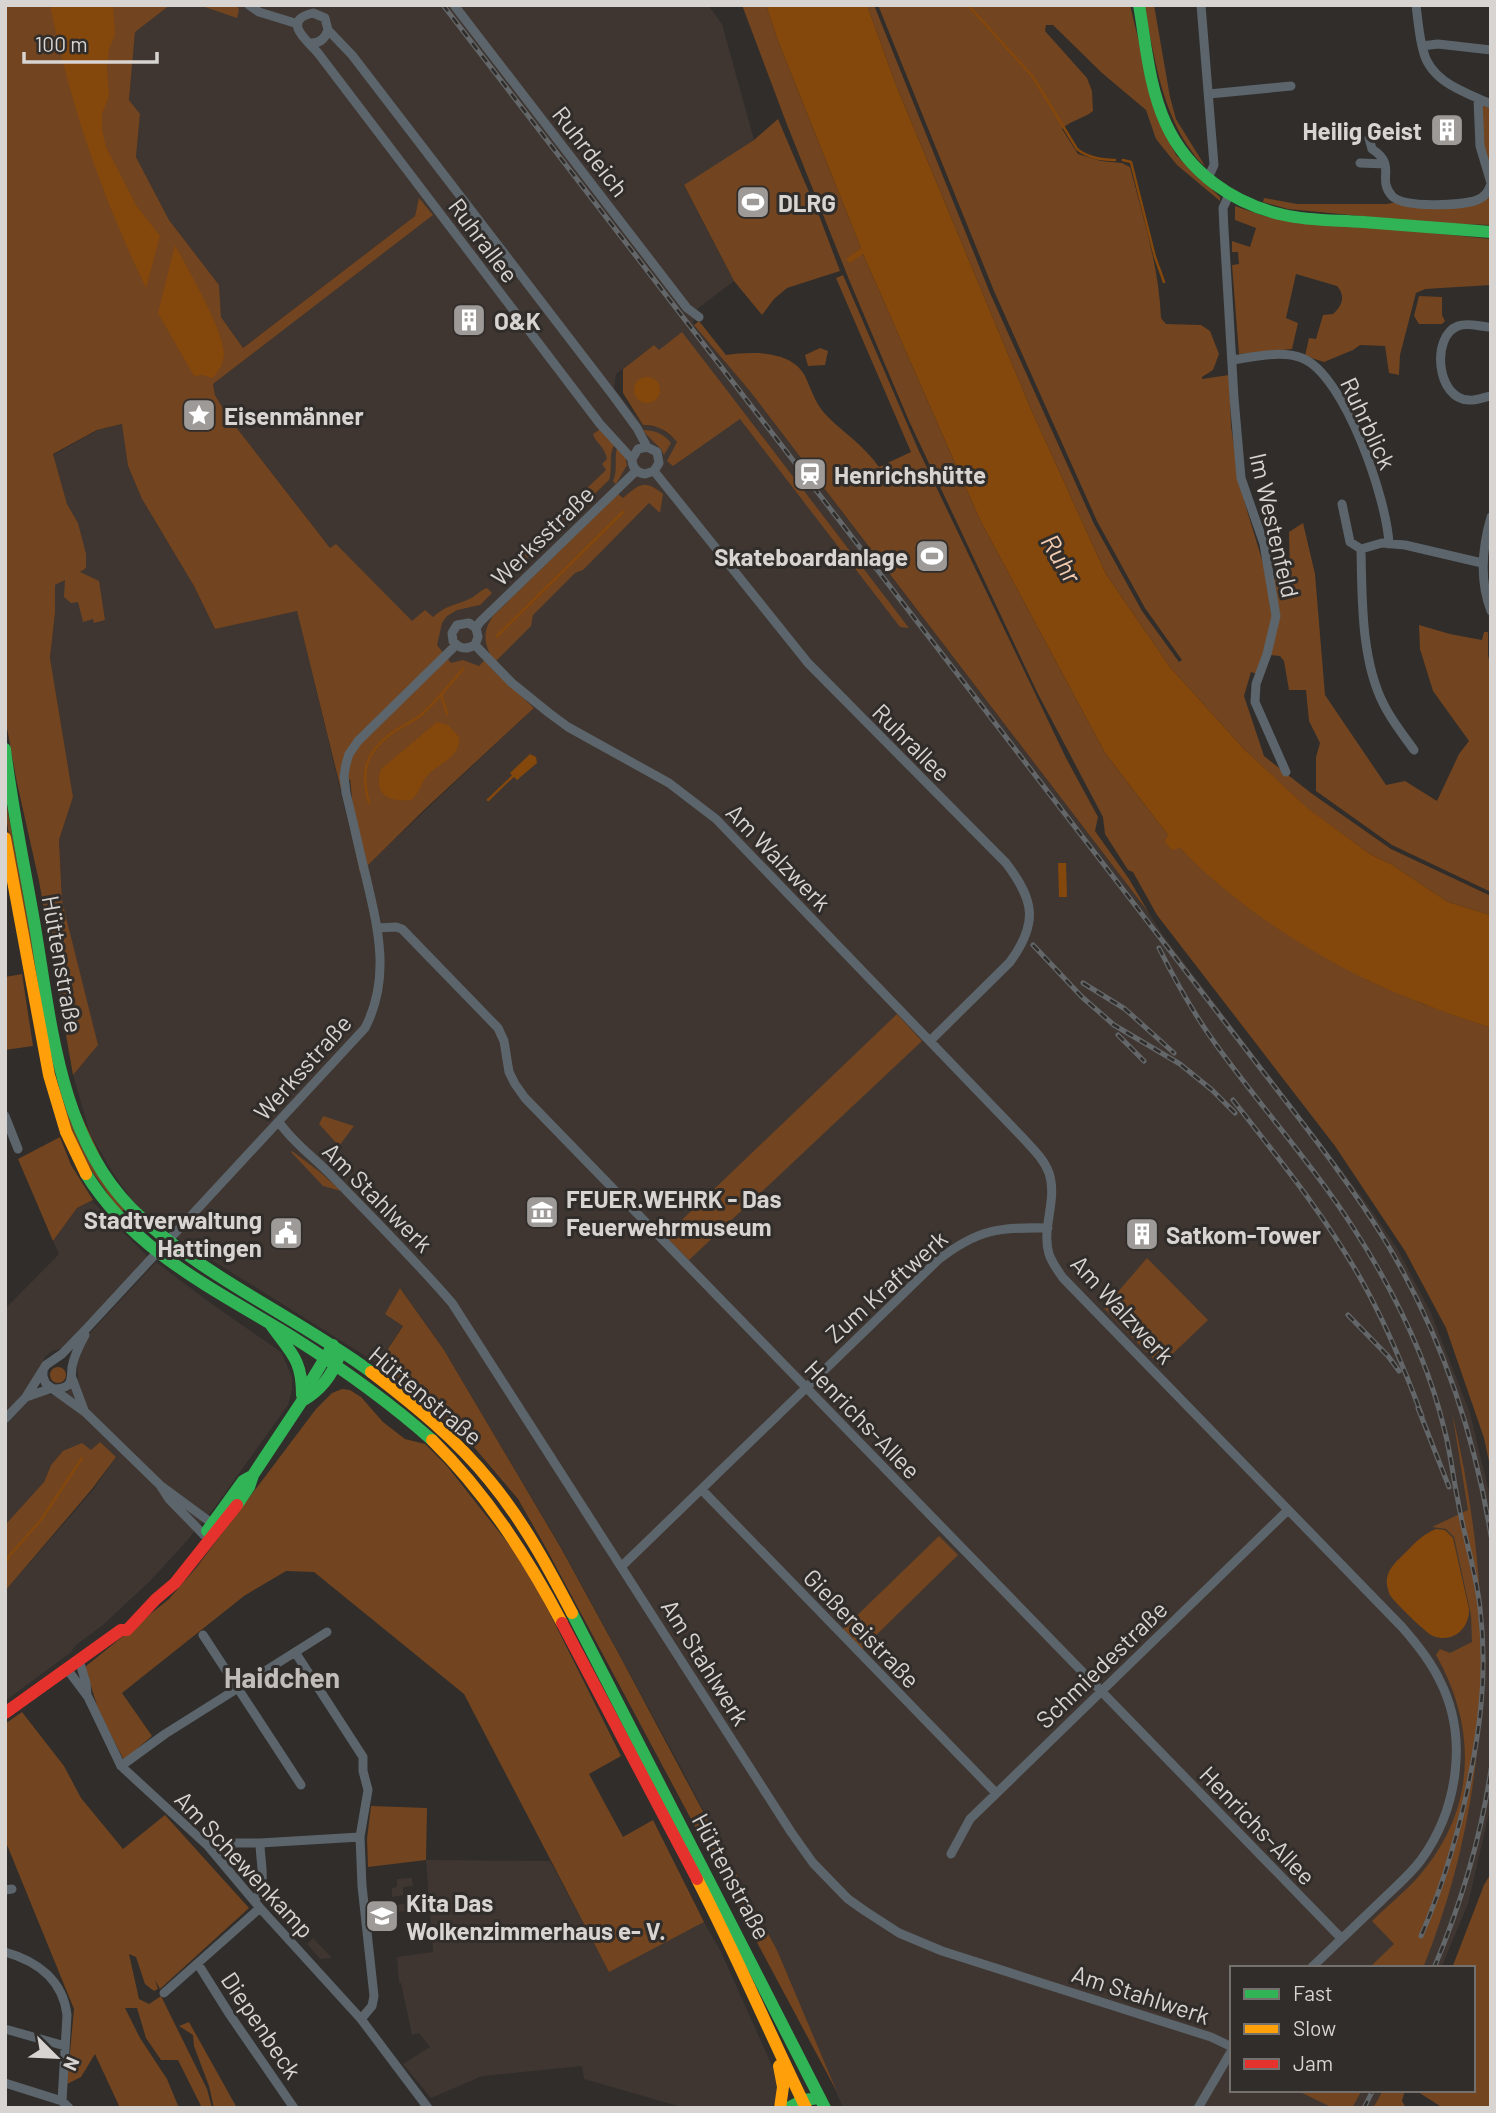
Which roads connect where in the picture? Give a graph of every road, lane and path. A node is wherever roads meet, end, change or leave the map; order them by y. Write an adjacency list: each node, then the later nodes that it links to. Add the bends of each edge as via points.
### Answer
1 (249, 5): 7 (street)
2 (454, 5): 23 (street, Ruhrdeich, via 687,308)
3 (1139, 5): 19 (main road, via 1166,125)
4 (1201, 5): 13 (street)
5 (1416, 5): 10 (street)
6 (313, 9): 7 (street, Ruhrallee); 8 (street, Ruhrallee, via 325,18)
7 (298, 24): 9 (street, Ruhrallee, via 300,35)
8 (328, 30): 9 (street, via 322,40); 27 (street, Ruhrallee, via 352,55)
9 (309, 43): 28 (street, Ruhrallee, via 594,416)
10 (1422, 46): 11 (street); 14 (street, via 1438,76)
11 (1491, 50)
12 (1291, 86): 13 (street)
13 (1209, 94): 19 (street, via 1214,165)
14 (1478, 99): 15 (street); 20 (street, via 1480,146)
15 (1491, 104)
16 (1369, 138): 18 (street)
17 (1360, 163): 18 (street)
18 (1385, 164): 20 (street, via 1385,191 1398,200 1438,205 1468,202 1488,193)
19 (1207, 180): 21 (main road)
20 (1491, 184)
21 (1228, 195): 22 (main road, via 1287,216); 25 (street, Im Westenfeld, via 1223,208)
22 (1491, 232)
23 (699, 317)
24 (1491, 327): 26 (street, via 1464,325 1451,330 1443,343 1441,369 1448,388 1459,398)
25 (1233, 360): 33 (street, Ruhrblick, via 1292,356 1310,362 1322,373 1366,453); 43 (street, Im Westenfeld, via 1241,478 1263,540 1276,616 1255,698)
26 (1491, 396)
27 (648, 447): 28 (street, via 638,449); 30 (street, Ruhrallee, via 659,457)
28 (632, 459): 29 (street, Ruhrallee)
29 (636, 471): 30 (street); 37 (street, Werksstraße)
30 (654, 471): 46 (street, Ruhrallee, via 808,663 1022,884 1030,913 1021,947)
31 (1342, 504): 34 (street, via 1349,539)
32 (1491, 517): 35 (street)
33 (1389, 544): 34 (street); 35 (street)
34 (1361, 549): 41 (street, via 1372,674 1385,707)
35 (1482, 563): 36 (street)
36 (1491, 611)
37 (476, 628): 38 (street, Werksstraße, via 465,622 457,625 452,637); 39 (street)
38 (456, 645): 39 (street, via 465,649); 45 (street, Werksstraße, via 363,735 346,764 346,793)
39 (475, 645): 46 (street, Am Walzwerk, via 512,683 568,727 669,783 716,819)
40 (5, 749): 42 (main road, Hüttenstraße)
41 (1414, 750)
42 (6, 764): 53 (main road, Hüttenstraße, via 57,1046 86,1144 106,1178 149,1224)
43 (1286, 772)
44 (5, 838): 51 (main road, Hüttenstraße, via 49,1075 69,1142 94,1187 138,1236)
45 (377, 928): 48 (street, Werksstraße, via 380,983 371,1017); 59 (street, Henrichs-Allee, via 402,929 498,1027 509,1072 525,1098)
46 (930, 1041): 50 (street, Am Walzwerk, via 1040,1156 1052,1185)
47 (5, 1116): 49 (street)
48 (279, 1122): 52 (street, Werksstraße); 68 (street, Am Stahlwerk, via 452,1303)
49 (18, 1149)
50 (1048, 1228): 59 (street, Zum Kraftwerk, via 989,1230 949,1251); 66 (street, Am Walzwerk, via 1050,1256 1063,1278)
51 (271, 1325): 55 (main road, Hüttenstraße); 61 (main road, via 300,1362)
52 (88, 1327): 54 (street, Werksstraße); 57 (street, Werksstraße)
53 (337, 1349): 55 (main road); 99 (main road, Hüttenstraße, via 407,1401 466,1454 533,1543 754,1963)
54 (55, 1359): 56 (street, Werksstraße); 57 (street, via 64,1360)
55 (330, 1363): 61 (main road, via 314,1395); 92 (main road, Hüttenstraße, via 394,1408 452,1460 522,1550 732,1947)
56 (43, 1370): 58 (street, via 44,1380); 60 (street, Werksstraße)
57 (72, 1373): 58 (street, via 68,1385); 62 (street)
58 (53, 1388): 60 (street); 62 (street)
59 (805, 1388): 65 (street, Zum Kraftwerk); 75 (street, Henrichs-Allee)
60 (26, 1396): 63 (street, Werksstraße)
61 (302, 1401): 67 (main road)
62 (85, 1412): 64 (street)
63 (5, 1419)
64 (160, 1485): 67 (street); 67 (street, via 169,1499)
65 (702, 1490): 68 (street, Zum Kraftwerk); 80 (street, Gießereistraße)
66 (1288, 1510): 75 (street, Schmiedestraße); 86 (street, Am Walzwerk, via 1425,1655 1450,1705 1455,1731 1454,1787 1440,1828 1410,1873)
67 (211, 1531): 72 (main road, via 121,1630)
68 (622, 1566): 95 (street, Am Stahlwerk, via 791,1832 813,1863 864,1912 923,1944)
69 (327, 1632): 71 (street)
70 (203, 1635): 74 (street)
71 (295, 1652): 74 (street); 81 (street, via 363,1757 368,1790)
72 (79, 1660): 73 (main road); 76 (street, Am Schewenkamp)
73 (67, 1669): 76 (street, Am Schewenkamp); 77 (main road)
74 (238, 1688): 78 (street); 79 (street)
75 (1101, 1691): 80 (street, Schmiedestraße); 86 (street, Henrichs-Allee)
76 (88, 1697): 78 (street, Am Schewenkamp)
77 (5, 1713)
78 (121, 1766): 85 (street, Am Schewenkamp, via 208,1846)
79 (301, 1785)
80 (996, 1793): 84 (street, Schmiedestraße, via 970,1819)
81 (360, 1837): 83 (street); 91 (street, via 374,1996)
82 (229, 1843): 83 (street)
83 (260, 1843): 85 (street, via 262,1886)
84 (951, 1854)
85 (257, 1904): 88 (street, Diepenbeck); 91 (street, Am Schewenkamp)
86 (1341, 1938): 89 (street, Am Walzwerk)
87 (5, 1952): 94 (street, via 44,1970 61,1991 67,2015)
88 (198, 1964): 90 (street, Diepenbeck); 100 (street, Diepenbeck)
89 (1313, 1966)
90 (164, 1993)
91 (361, 2019): 101 (street, Am Schewenkamp)
92 (764, 2021): 99 (main road, Hüttenstraße); 102 (main road, via 783,2079)
93 (5, 2029): 94 (street)
94 (65, 2046): 98 (street)
95 (1230, 2047)
96 (1230, 2052): 104 (street)
97 (5, 2083): 98 (street)
98 (65, 2104)
99 (814, 2104): 103 (main road)
100 (295, 2108)
101 (428, 2108)
102 (780, 2108)
103 (788, 2108)
104 (1198, 2108)

